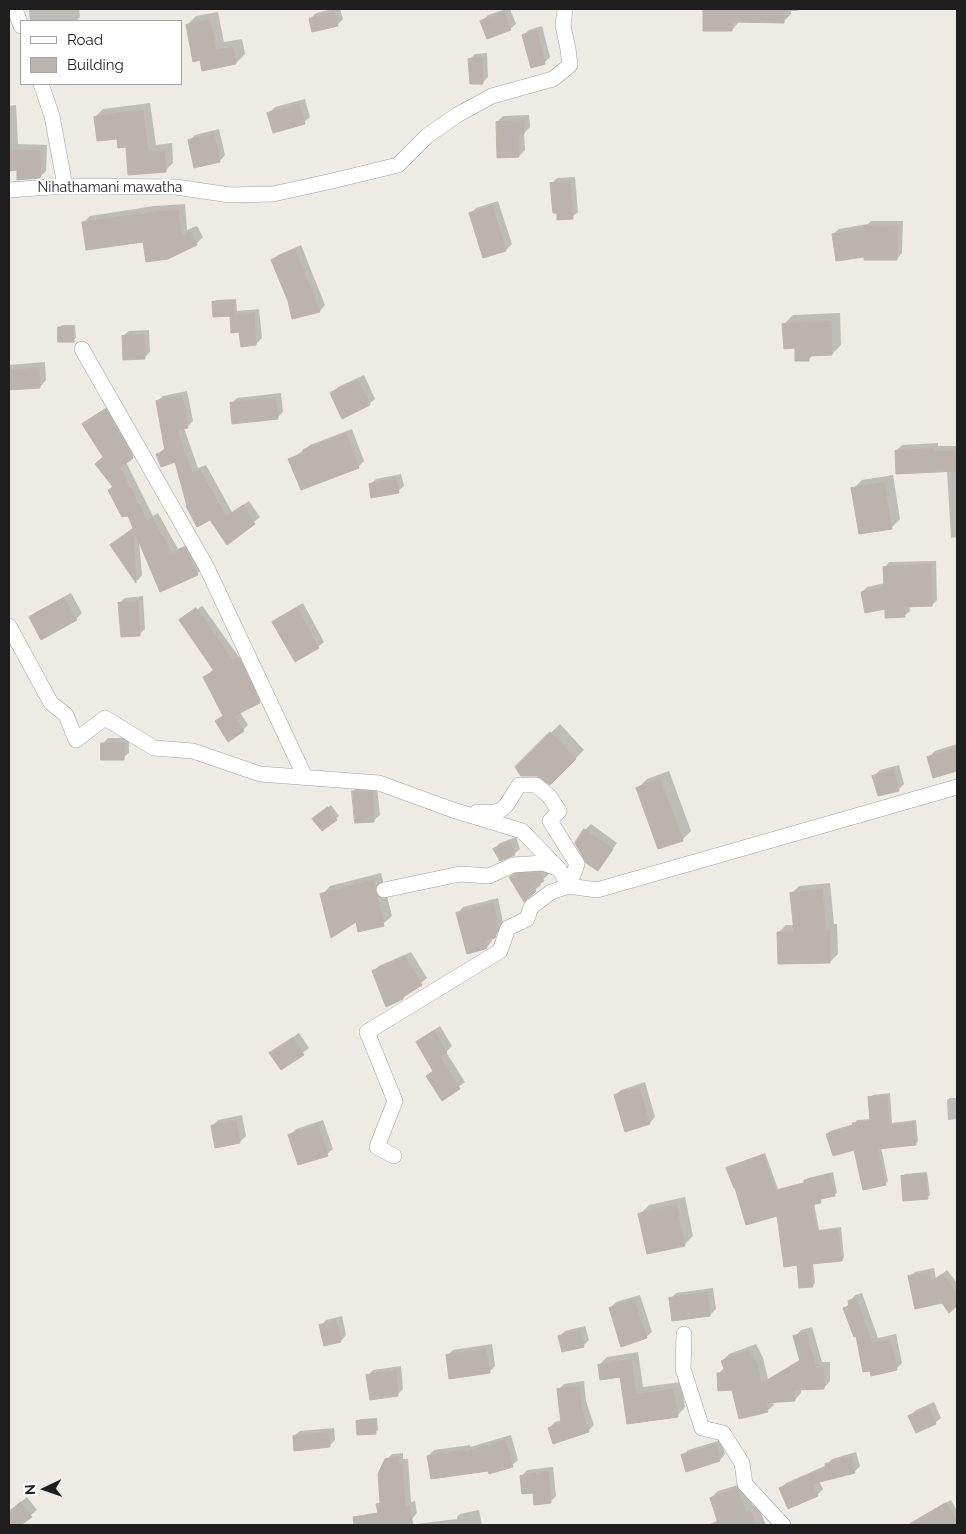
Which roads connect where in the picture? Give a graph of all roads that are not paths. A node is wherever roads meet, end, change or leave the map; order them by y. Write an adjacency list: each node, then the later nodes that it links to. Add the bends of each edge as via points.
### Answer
1 (15, 9): 3 (street)
2 (565, 9): 5 (street, Nihathamani mawatha, via 563,26 570,65 553,79 492,96 457,114 427,136 398,165 273,194 230,195 176,187)
3 (20, 23)
4 (41, 85): 5 (street, via 52,116)
5 (65, 186): 6 (street, Nihathamani mawatha)
6 (9, 190)
7 (82, 349): 9 (street, via 206,566)
8 (9, 626): 9 (street, via 51,703 66,715 76,740 105,718 154,748 193,751 260,774)
9 (305, 778): 11 (street, via 379,783)
10 (957, 786): 13 (street, via 597,890)
11 (453, 810): 12 (street, via 522,831); 13 (street, via 493,814 502,810 519,785 536,785 559,811 550,822 577,864)
12 (559, 869): 13 (street); 14 (street, via 542,863 513,865 489,876 460,874)
13 (569, 886): 15 (street, via 551,892 531,906 527,919 508,928 500,950 367,1032 395,1101 377,1147)
14 (384, 890)
15 (394, 1156)
16 (684, 1334): 17 (street, via 683,1369 702,1428 723,1433 742,1463 745,1484)
17 (783, 1525)

